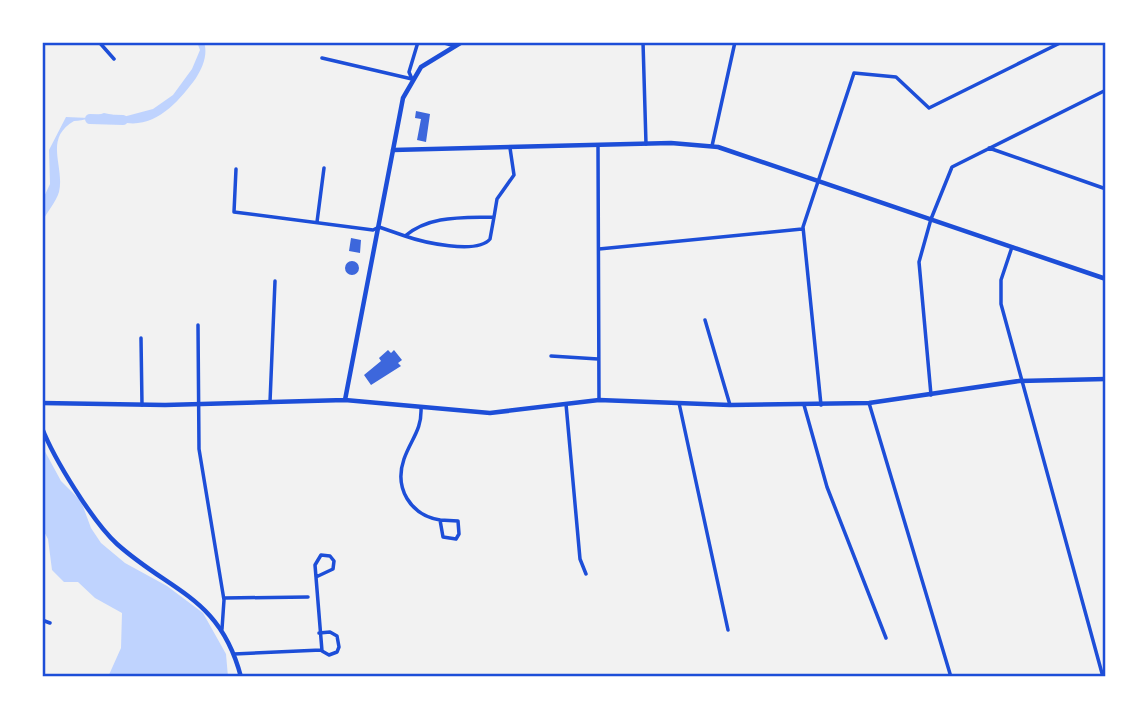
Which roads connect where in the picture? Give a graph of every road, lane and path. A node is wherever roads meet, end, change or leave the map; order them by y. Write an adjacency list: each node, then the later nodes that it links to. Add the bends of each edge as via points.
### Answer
1 (99, 42): 10 (street)
2 (418, 42): 11 (street, via 409,72)
3 (441, 42): 8 (street)
4 (462, 42): 8 (main road)
5 (643, 42): 13 (street)
6 (735, 42): 15 (street)
7 (1062, 42): 21 (street, via 929,108 896,78 854,74)
8 (454, 46): 11 (main road, via 426,62)
9 (322, 58): 11 (street)
10 (114, 59)
11 (412, 79): 18 (main road, via 401,104)
12 (1106, 90): 17 (street)
13 (646, 144): 14 (main road); 15 (main road)
14 (598, 146): 16 (main road); 30 (street)
15 (712, 146): 21 (main road)
16 (510, 148): 18 (main road); 23 (street, via 514,175 497,199)
17 (988, 148): 22 (street); 24 (street, via 954,164)
18 (393, 150): 26 (main road)
19 (324, 168): 25 (street)
20 (236, 169): 25 (street, via 234,212)
21 (819, 179): 24 (main road); 27 (street)
22 (1106, 189)
23 (494, 217): 28 (street, via 432,221); 28 (street, via 490,239 481,246 426,243)
24 (931, 219): 29 (main road); 40 (street, via 919,269)
25 (317, 222): 26 (street)
26 (379, 227): 28 (street); 41 (main road)
27 (802, 229): 30 (street); 53 (street)
28 (405, 236)
29 (1012, 247): 31 (main road); 39 (street, via 1000,296)
30 (598, 249): 37 (street)
31 (1106, 279)
32 (275, 281): 43 (street)
33 (705, 320): 51 (street)
34 (198, 326): 47 (street)
35 (141, 338): 49 (street)
36 (551, 356): 37 (street)
37 (598, 359): 42 (street)
38 (1106, 379): 39 (main road)
39 (1021, 381): 40 (main road); 72 (street)
40 (931, 396): 46 (main road)
41 (345, 400): 43 (main road); 50 (main road)
42 (599, 400): 45 (main road); 48 (main road)
43 (270, 402): 47 (main road)
44 (42, 403): 49 (main road)
45 (679, 403): 51 (main road); 65 (street)
46 (869, 403): 53 (main road); 71 (street)
47 (198, 404): 49 (main road); 61 (street, via 199,449)
48 (566, 404): 50 (main road, via 490,413); 58 (street, via 580,559)
49 (142, 405)
50 (421, 405): 57 (street, via 421,427 404,458 401,486 411,507)
51 (730, 405): 52 (main road)
52 (804, 405): 53 (main road); 67 (street, via 823,478)
53 (821, 405)
54 (42, 411): 55 (main road)
55 (42, 417)
56 (42, 428): 64 (main road, via 104,531 196,600)
57 (440, 520): 57 (street, via 443,537 456,539 458,521)
58 (586, 574)
59 (316, 577): 59 (street, via 317,559 331,558 332,571); 66 (street)
60 (308, 597): 61 (street)
61 (224, 598): 64 (street)
62 (42, 620): 63 (street)
63 (50, 623)
64 (222, 629): 69 (main road)
65 (728, 630)
66 (319, 633): 68 (street); 68 (street, via 332,633 339,642 333,654)
67 (886, 638)
68 (321, 650): 69 (street)
69 (234, 654): 70 (main road)
70 (241, 677)
71 (951, 677)
72 (1103, 677)

